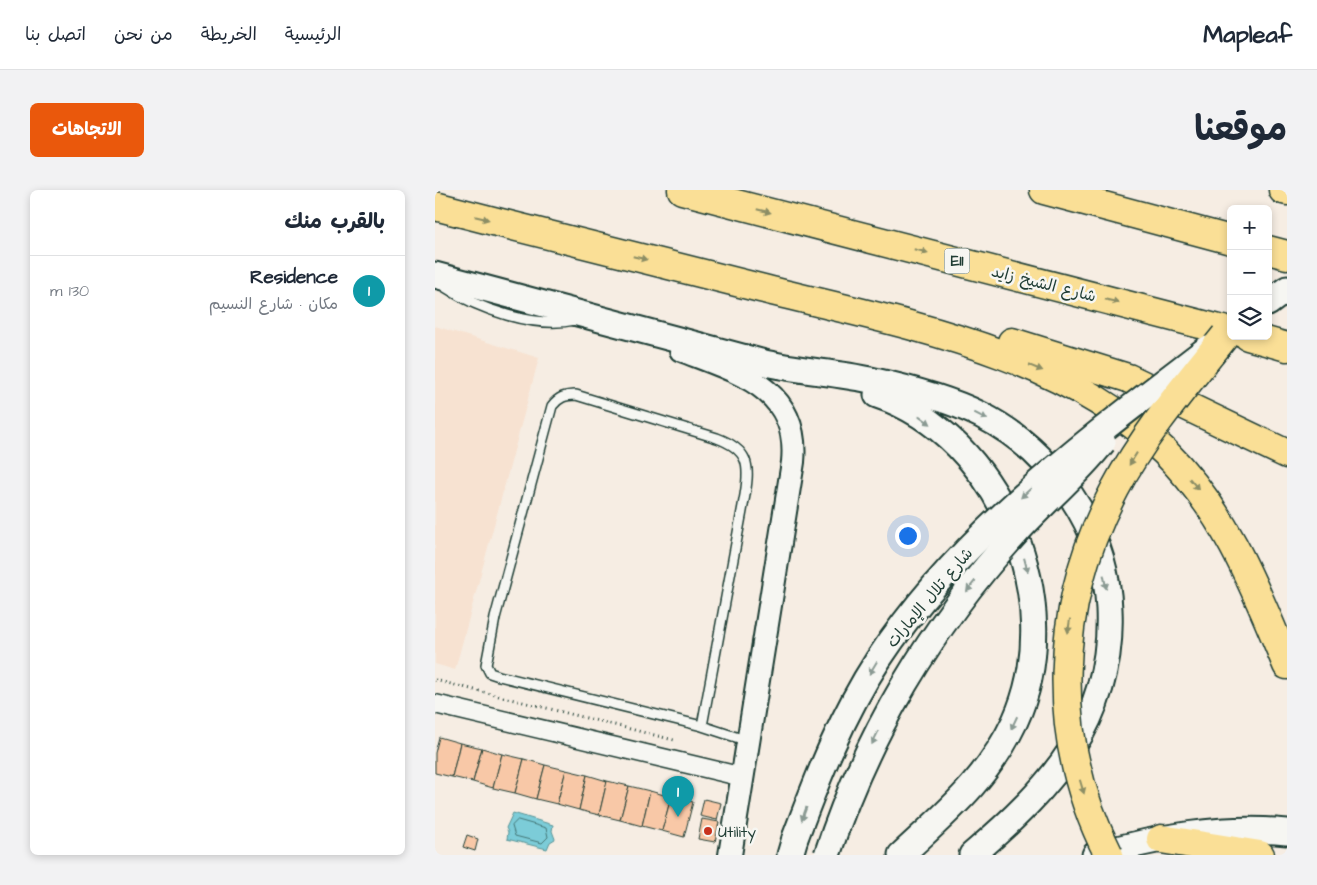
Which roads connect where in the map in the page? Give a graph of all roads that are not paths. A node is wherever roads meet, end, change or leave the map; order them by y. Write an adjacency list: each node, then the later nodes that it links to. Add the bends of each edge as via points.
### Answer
1 (683, 190): 16 (highway, شارع الشيخ زايد / E11, one-way to 16)
2 (1044, 190): 6 (highway)
3 (1283, 190): 4 (highway)
4 (1287, 191)
5 (435, 206): 14 (highway, one-way to 14)
6 (1227, 239)
7 (1272, 251): 8 (highway)
8 (1287, 255)
9 (435, 275): 13 (main road)
10 (435, 279): 13 (lane, via 467,300 504,313 556,323)
11 (1287, 289): 12 (main road)
12 (1272, 300)
13 (587, 316): 15 (main road)
14 (924, 330): 23 (highway, via 964,332 994,338 1098,368 1157,391); 24 (highway, one-way to 24, via 1024,363 1075,386 1122,416 1165,452 1202,494 1233,541)
15 (644, 332): 21 (main road, via 772,365); 27 (street, via 753,380 772,395 790,426 793,462)
16 (1227, 332)
17 (1227, 338): 22 (main road, bridge)
18 (1228, 340): 37 (highway, one-way to 37, bridge, via 1150,433 1115,489 1089,548 1073,605 1065,665 1068,725 1081,784)
19 (1258, 340): 20 (highway, شارع الشيخ زايد / E11)
20 (1287, 347)
21 (817, 372): 34 (main road, one-way to 34, via 907,408 964,454 1006,514 1017,537 1031,584 1035,622 1033,660 1015,720 977,783); 35 (main road, one-way to 35, via 889,385 981,415 1034,452 1058,478 1075,501 1094,540 1106,581 1109,645 1101,687 1091,714 1075,746 1050,780)
22 (1131, 407): 31 (main road, شارع تلال الإمارات, one-way to 31, bridge, via 1066,458 1002,515 949,570 898,631 842,723); 33 (main road, one-way to 33, bridge, via 1086,462 982,572 927,645 890,708 858,774)
23 (1287, 454)
24 (1287, 665)
25 (435, 704): 28 (street)
26 (702, 726): 26 (lane, via 499,676 490,673 486,665 495,618 552,406 567,395 576,395 732,443 743,455 749,469); 27 (lane)
27 (748, 741): 28 (street)
28 (743, 777): 32 (street)
29 (1287, 832): 30 (main road, via 1224,830)
30 (1161, 839): 36 (main road); 38 (highway)
31 (793, 847)
32 (730, 855)
33 (827, 855)
34 (901, 855)
35 (972, 855)
36 (1095, 855)
37 (1109, 855)
38 (1260, 855)

